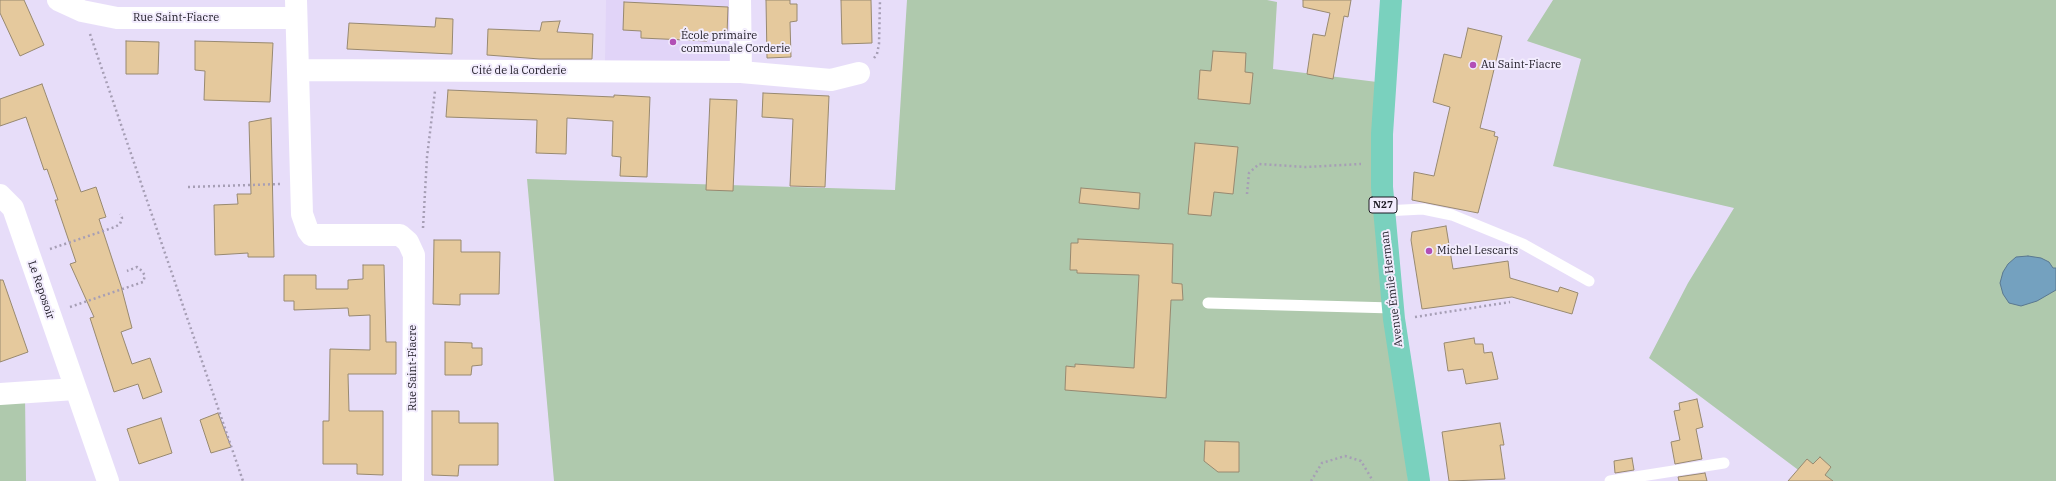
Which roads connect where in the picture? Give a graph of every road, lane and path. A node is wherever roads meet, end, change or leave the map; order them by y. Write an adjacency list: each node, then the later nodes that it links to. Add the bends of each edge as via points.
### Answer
1 (58, 0): 6 (street, Rue Saint-Fiacre)
2 (740, 0): 9 (street)
3 (880, 0): 10 (path, via 877,54)
4 (1391, 0): 11 (main road, Avenue Émile Herman / N27)
5 (296, 9): 6 (street, Rue Saint-Fiacre, via 117,18); 7 (street, Rue Saint-Fiacre)
6 (82, 11): 30 (path)
7 (298, 70): 8 (street, Cité de la Corderie); 12 (street, Rue Saint-Fiacre)
8 (437, 71): 9 (street, Cité de la Corderie); 18 (path, via 427,157 423,231)
9 (741, 72): 10 (street, Cité de la Corderie, via 831,80)
10 (859, 73)
11 (1382, 163): 14 (path, via 1306,168 1259,164 1249,173); 16 (main road, Avenue Émile Herman / N27)
12 (301, 184): 13 (path); 18 (street, Rue Saint-Fiacre, via 304,223 312,235 400,235 408,242)
13 (188, 188)
14 (1247, 194)
15 (0, 195): 19 (street, Le Reposoir, via 13,208)
16 (1384, 210): 21 (lane, via 1423,209 1452,215 1523,244); 24 (main road, Avenue Émile Herman / N27)
17 (120, 214): 19 (path, via 120,224 115,227)
18 (414, 255): 31 (street, Rue Saint-Fiacre)
19 (29, 256): 25 (street, Le Reposoir)
20 (127, 271): 25 (path, via 136,267 142,271 145,276 143,282)
21 (1589, 281)
22 (1510, 302): 24 (path)
23 (1208, 303): 24 (lane)
24 (1394, 313): 34 (main road, Avenue Émile Herman / N27)
25 (49, 314): 26 (street, Le Reposoir)
26 (75, 389): 27 (street); 29 (street, Le Reposoir)
27 (0, 394)
28 (1724, 463): 35 (lane)
29 (108, 481)
30 (243, 481)
31 (413, 481)
32 (1311, 481): 33 (path, via 1322,463 1344,456 1361,461)
33 (1373, 481)
34 (1419, 481)
35 (1610, 481)

